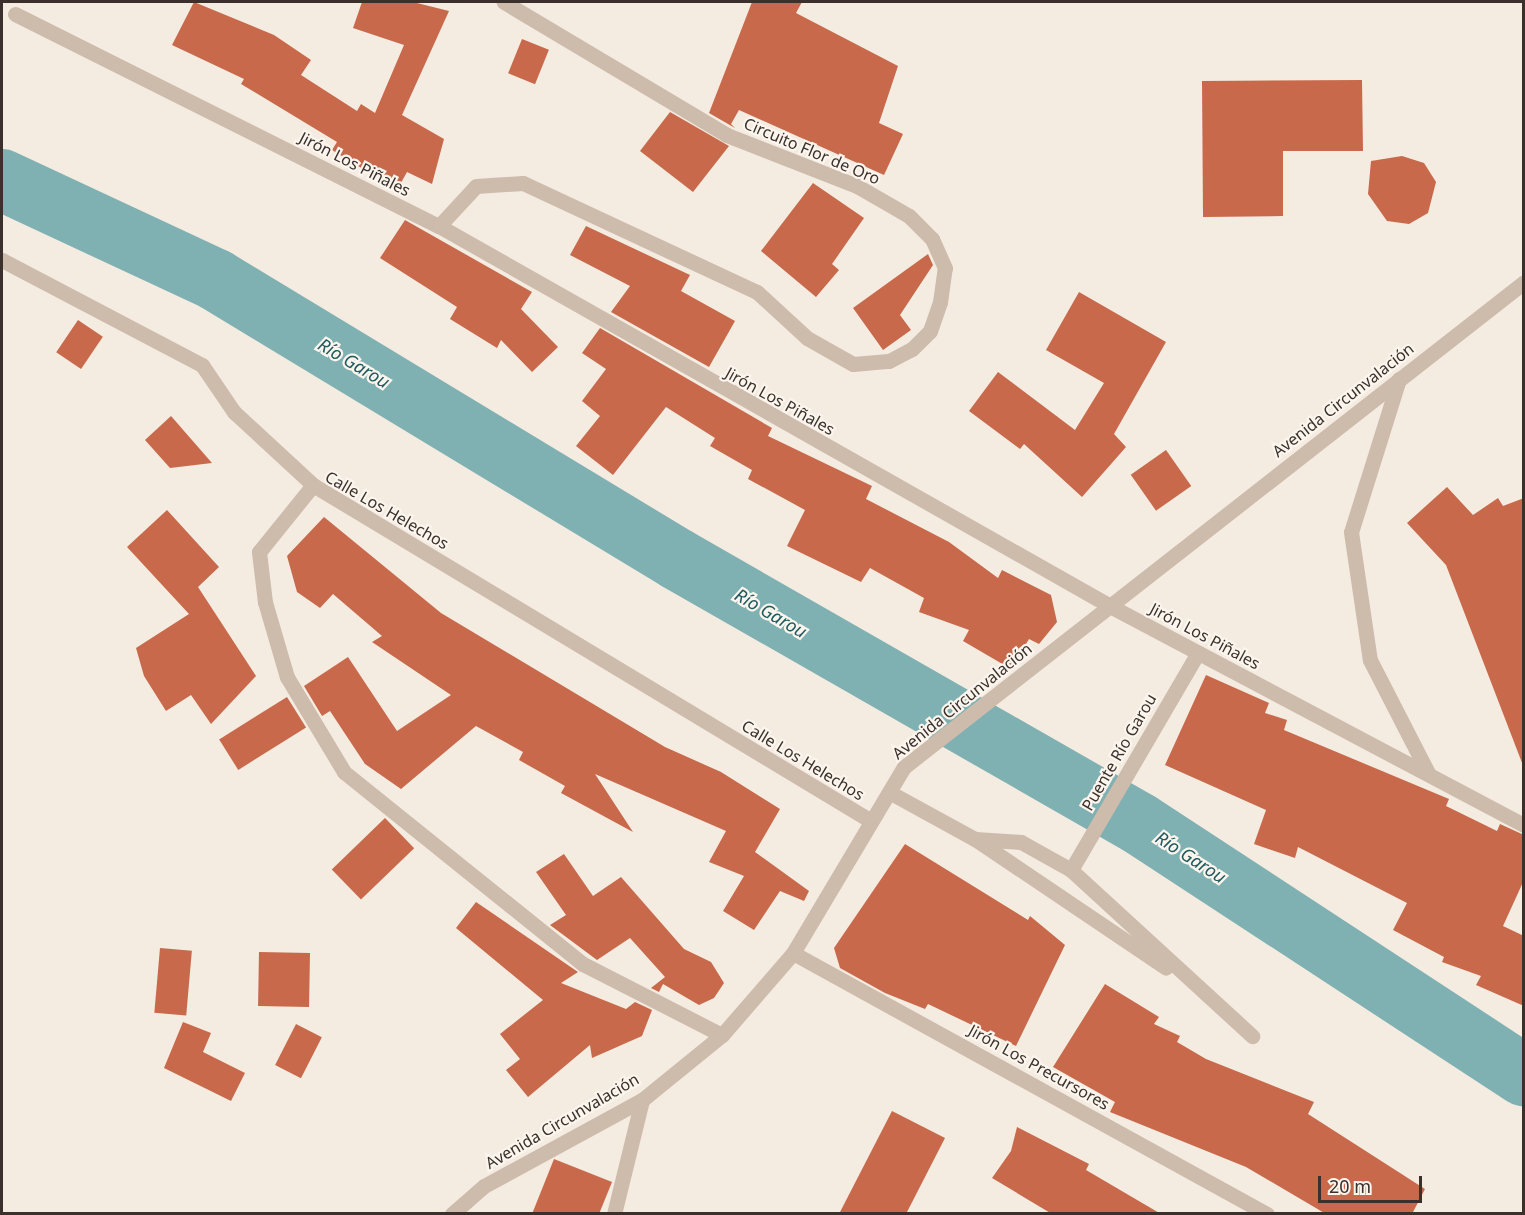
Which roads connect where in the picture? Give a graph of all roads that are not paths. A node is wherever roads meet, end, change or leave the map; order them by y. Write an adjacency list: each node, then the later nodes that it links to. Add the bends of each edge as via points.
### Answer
1 (504, 2): 3 (street, Circuito Flor de Oro, via 727,135 857,186 909,216 932,238 945,268 940,302 930,331 912,349 889,361 852,364 807,338 757,292 523,183 476,186)
2 (15, 14): 3 (street, Jirón Los Piñales)
3 (439, 226): 8 (street, Jirón Los Piñales)
4 (2, 260): 7 (street, via 202,365 234,412)
5 (1524, 282): 6 (street, Avenida Circunvalación)
6 (1399, 379): 8 (street, Avenida Circunvalación); 10 (street, via 1351,532 1370,660)
7 (313, 485): 12 (street, Calle Los Helechos); 18 (street, Calle Los Helechos, via 259,552 265,602 287,677 344,772 583,964)
8 (1110, 606): 9 (street, Jirón Los Piñales); 11 (street, Avenida Circunvalación, via 904,767)
9 (1198, 653): 10 (street, Jirón Los Piñales); 15 (street, Puente Río Garou)
10 (1428, 773): 13 (street, Jirón Los Piñales)
11 (889, 792): 12 (street, Avenida Circunvalación); 14 (street)
12 (871, 821): 16 (street, Avenida Circunvalación)
13 (1524, 825)
14 (975, 839): 15 (street, via 1021,842); 17 (street)
15 (1071, 870): 17 (street)
16 (793, 953): 18 (street, Avenida Circunvalación); 23 (street, Jirón Los Precursores)
17 (1208, 996): 19 (street)
18 (722, 1035): 20 (street, Avenida Circunvalación)
19 (1252, 1036)
20 (642, 1100): 21 (street, Avenida Circunvalación, via 484,1186); 22 (street)
21 (452, 1214)
22 (614, 1214)
23 (1267, 1214)

